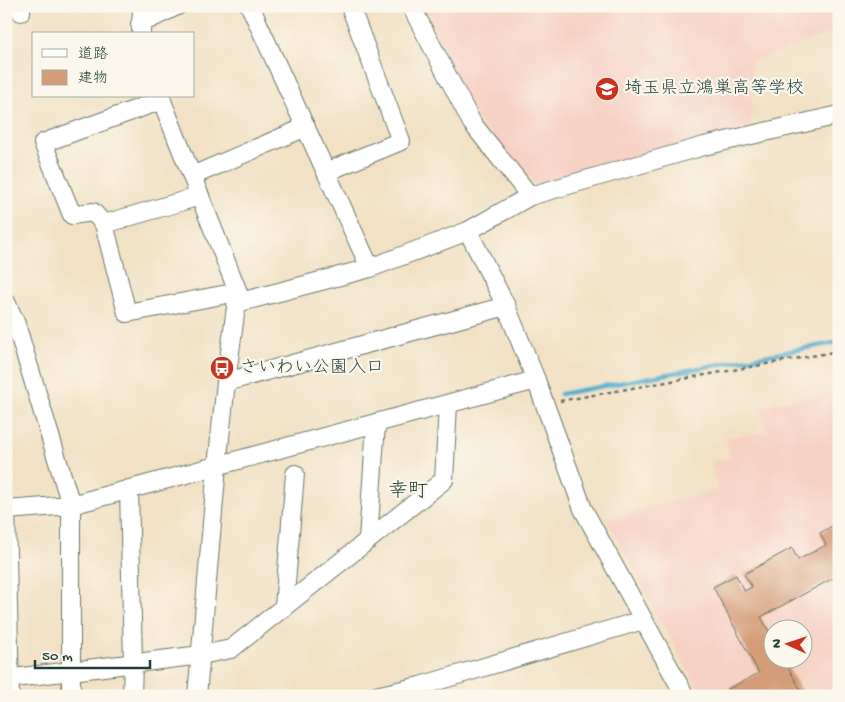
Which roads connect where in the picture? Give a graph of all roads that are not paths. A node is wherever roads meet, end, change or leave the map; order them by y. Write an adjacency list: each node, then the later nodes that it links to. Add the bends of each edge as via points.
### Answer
1 (177, 6): 5 (street)
2 (250, 6): 8 (street)
3 (350, 6): 9 (street, via 401,141)
4 (411, 6): 12 (street, via 472,123)
5 (141, 21)
6 (161, 98): 10 (street); 13 (street, via 43,143 72,216 93,212)
7 (839, 115): 12 (street, via 704,146)
8 (306, 127): 9 (street); 10 (street)
9 (326, 172): 15 (street)
10 (192, 176): 11 (street)
11 (200, 196): 13 (street); 16 (street)
12 (530, 196): 14 (street)
13 (104, 224): 16 (street, via 127,312)
14 (468, 231): 15 (street); 18 (street)
15 (370, 268): 16 (street)
16 (237, 298): 21 (street)
17 (6, 302): 19 (street)
18 (506, 306): 20 (street); 21 (street)
19 (11, 326): 27 (street)
20 (536, 380): 22 (street); 31 (street, via 583,509)
21 (226, 382): 24 (street)
22 (448, 404): 23 (street); 29 (street, via 444,480)
23 (376, 423): 24 (street); 29 (street)
24 (217, 466): 26 (street); 32 (street)
25 (295, 474): 30 (street)
26 (129, 489): 27 (street); 33 (street)
27 (70, 505): 28 (street); 34 (street)
28 (6, 510): 35 (street)
29 (368, 540): 30 (street)
30 (284, 607): 32 (street, via 231,650)
31 (643, 620): 39 (street); 40 (street)
32 (201, 655): 33 (street); 38 (street)
33 (133, 663): 34 (street); 37 (street)
34 (71, 671): 35 (street); 36 (street)
35 (8, 684)
36 (71, 696)
37 (132, 696)
38 (198, 696)
39 (376, 696)
40 (685, 696)

